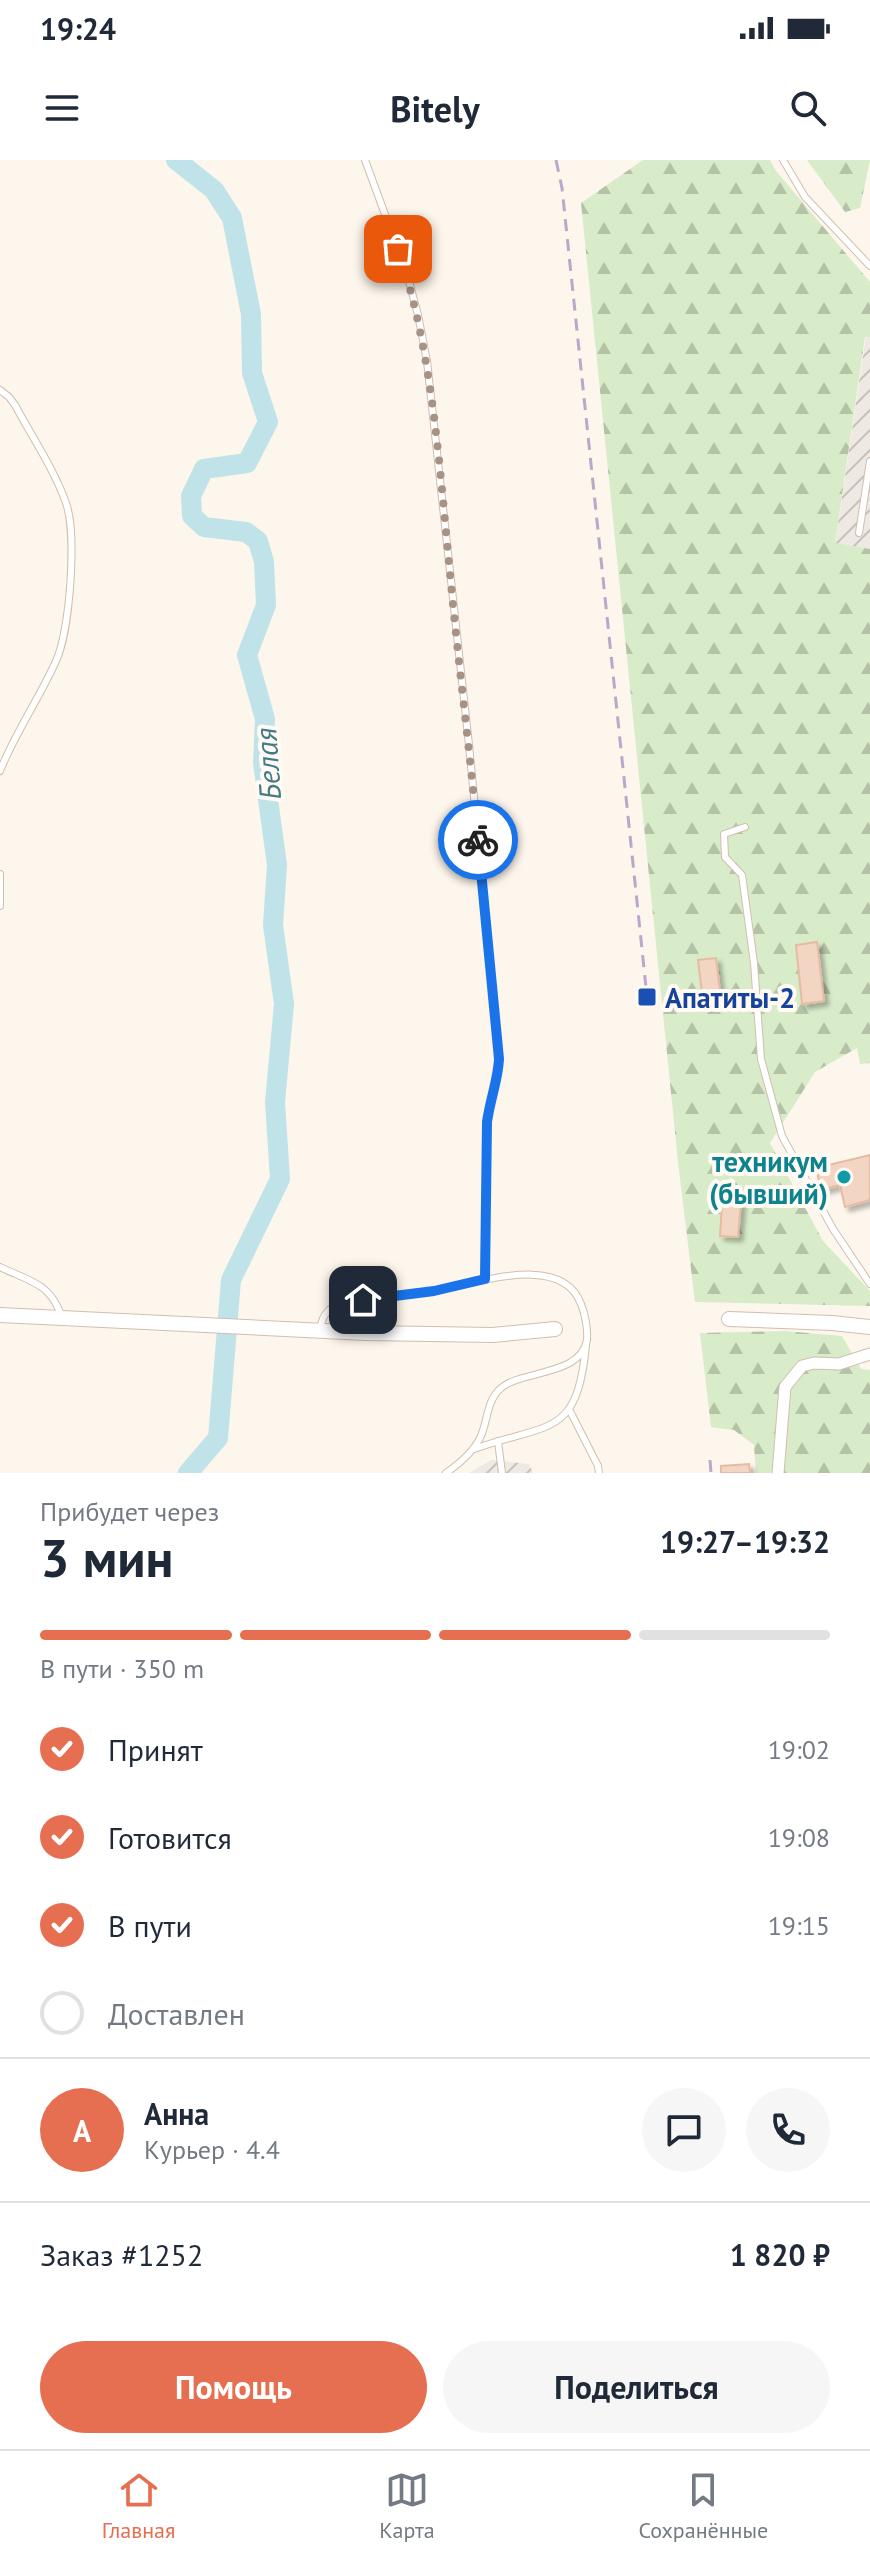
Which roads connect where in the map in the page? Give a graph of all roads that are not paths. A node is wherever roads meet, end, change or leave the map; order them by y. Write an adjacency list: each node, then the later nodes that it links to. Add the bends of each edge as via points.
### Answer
1 (365, 160): 12 (lane, via 418,315 438,447 499,1059 487,1122)
2 (783, 160): 3 (lane, via 805,197)
3 (870, 266)
4 (0, 390): 7 (lane, via 15,405 60,489 71,534 62,646)
5 (870, 461): 6 (lane)
6 (859, 533)
7 (0, 771)
8 (745, 827): 13 (lane, via 724,834 723,842 725,857 742,875 761,1059 773,1104 782,1136)
9 (0, 874): 10 (lane)
10 (0, 906)
11 (0, 1267): 15 (lane, via 48,1291)
12 (485, 1279): 19 (lane, via 343,1302 328,1311); 20 (lane, via 539,1275 567,1284 580,1301)
13 (870, 1284)
14 (0, 1315): 15 (street)
15 (62, 1318): 19 (street)
16 (729, 1319): 17 (street)
17 (870, 1327)
18 (555, 1329): 19 (street, via 493,1335)
19 (320, 1331)
20 (587, 1342): 22 (lane, via 584,1374); 24 (lane, via 562,1366 499,1389)
21 (870, 1354): 28 (street, via 839,1364 802,1366 785,1387)
22 (570, 1411): 23 (lane, via 551,1426); 27 (lane)
23 (498, 1441): 24 (lane); 26 (lane)
24 (472, 1450): 25 (lane)
25 (446, 1473)
26 (502, 1473)
27 (599, 1473)
28 (778, 1473)

